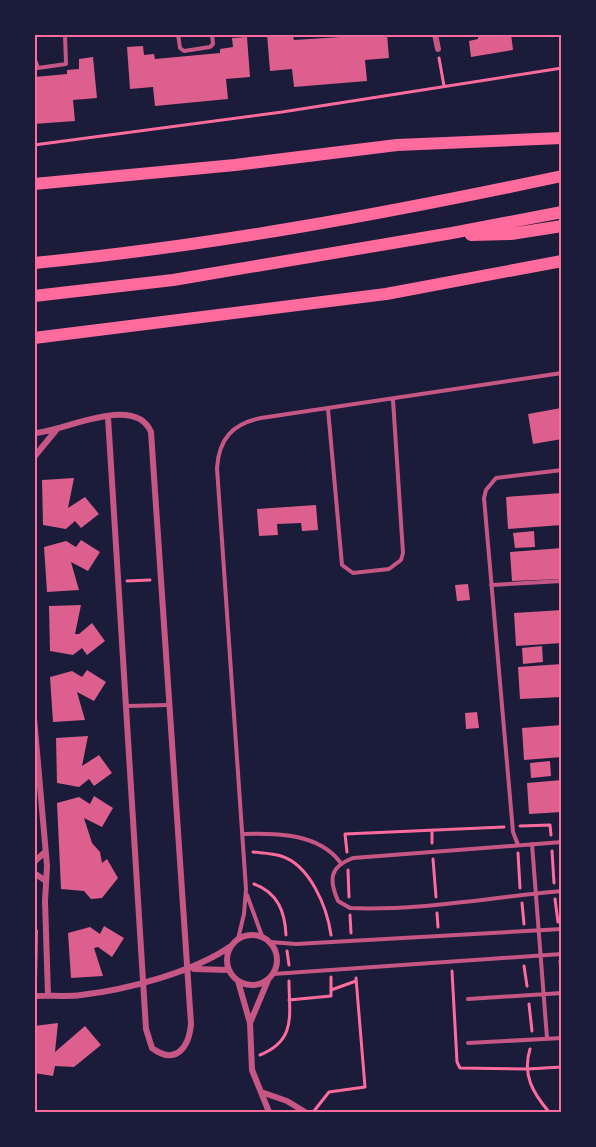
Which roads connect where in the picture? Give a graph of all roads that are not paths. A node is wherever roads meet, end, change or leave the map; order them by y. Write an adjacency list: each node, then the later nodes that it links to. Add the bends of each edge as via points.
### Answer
1 (65, 34): 6 (lane, via 66,64 38,68)
2 (178, 34): 3 (lane, via 184,51 212,46)
3 (212, 34)
4 (435, 34): 5 (street)
5 (438, 50)
6 (34, 57)
7 (561, 138): 9 (main road, via 397,145)
8 (561, 176): 14 (main road, via 270,234)
9 (34, 184)
10 (561, 212): 12 (main road)
11 (561, 226): 12 (main road, via 511,234)
12 (452, 233): 15 (main road, via 173,280)
13 (561, 261): 16 (main road, via 386,294)
14 (34, 263)
15 (34, 296)
16 (34, 338)
17 (561, 373): 18 (lane)
18 (393, 400): 19 (lane); 19 (lane, via 403,553 388,569 353,573 342,565)
19 (328, 409): 31 (lane, via 246,421 233,428 218,453)
20 (108, 417): 21 (street, via 82,419); 27 (street, via 137,416 151,432); 28 (street)
21 (57, 429): 22 (street); 23 (street)
22 (34, 433)
23 (34, 457)
24 (561, 470): 26 (lane, via 504,476 490,483 486,490)
25 (561, 581): 26 (lane)
26 (491, 585): 34 (lane, via 513,832)
27 (168, 705): 28 (lane); 51 (street)
28 (127, 706): 55 (street)
29 (34, 718): 30 (street)
30 (37, 783): 35 (street)
31 (243, 834): 37 (lane, via 292,836 322,848); 40 (lane)
32 (561, 842): 33 (lane)
33 (532, 844): 34 (lane); 41 (lane)
34 (518, 845): 37 (lane)
35 (45, 852): 36 (street); 39 (street)
36 (34, 862)
37 (340, 862): 41 (lane, via 333,872 334,892 338,901 350,908 437,906)
38 (34, 873): 39 (street)
39 (46, 881): 58 (street)
40 (246, 889): 45 (lane); 46 (lane)
41 (536, 891): 42 (lane); 44 (lane)
42 (561, 891)
43 (561, 929): 44 (lane)
44 (538, 931): 47 (lane); 49 (lane)
45 (262, 936): 46 (street); 47 (street)
46 (238, 939): 48 (street)
47 (270, 942): 53 (street, via 277,957)
48 (231, 946): 51 (street); 52 (street)
49 (540, 953): 50 (lane); 53 (lane); 56 (lane)
50 (560, 954)
51 (187, 970): 52 (street); 55 (street); 55 (street, via 190,1035 183,1050 175,1054 159,1053 148,1041)
52 (229, 970): 54 (street)
53 (270, 976): 54 (street, via 253,985); 61 (street)
54 (238, 981): 61 (street)
55 (144, 982): 58 (street, via 81,995)
56 (543, 993): 57 (lane); 60 (lane); 62 (lane)
57 (561, 993)
58 (48, 995): 59 (street)
59 (34, 996)
60 (468, 999)
61 (250, 1023): 65 (street, via 249,1059)
62 (547, 1038): 63 (lane); 64 (lane)
63 (561, 1038)
64 (468, 1043)
65 (261, 1092): 66 (street); 67 (street, via 287,1101)
66 (268, 1113)
67 (305, 1113)

